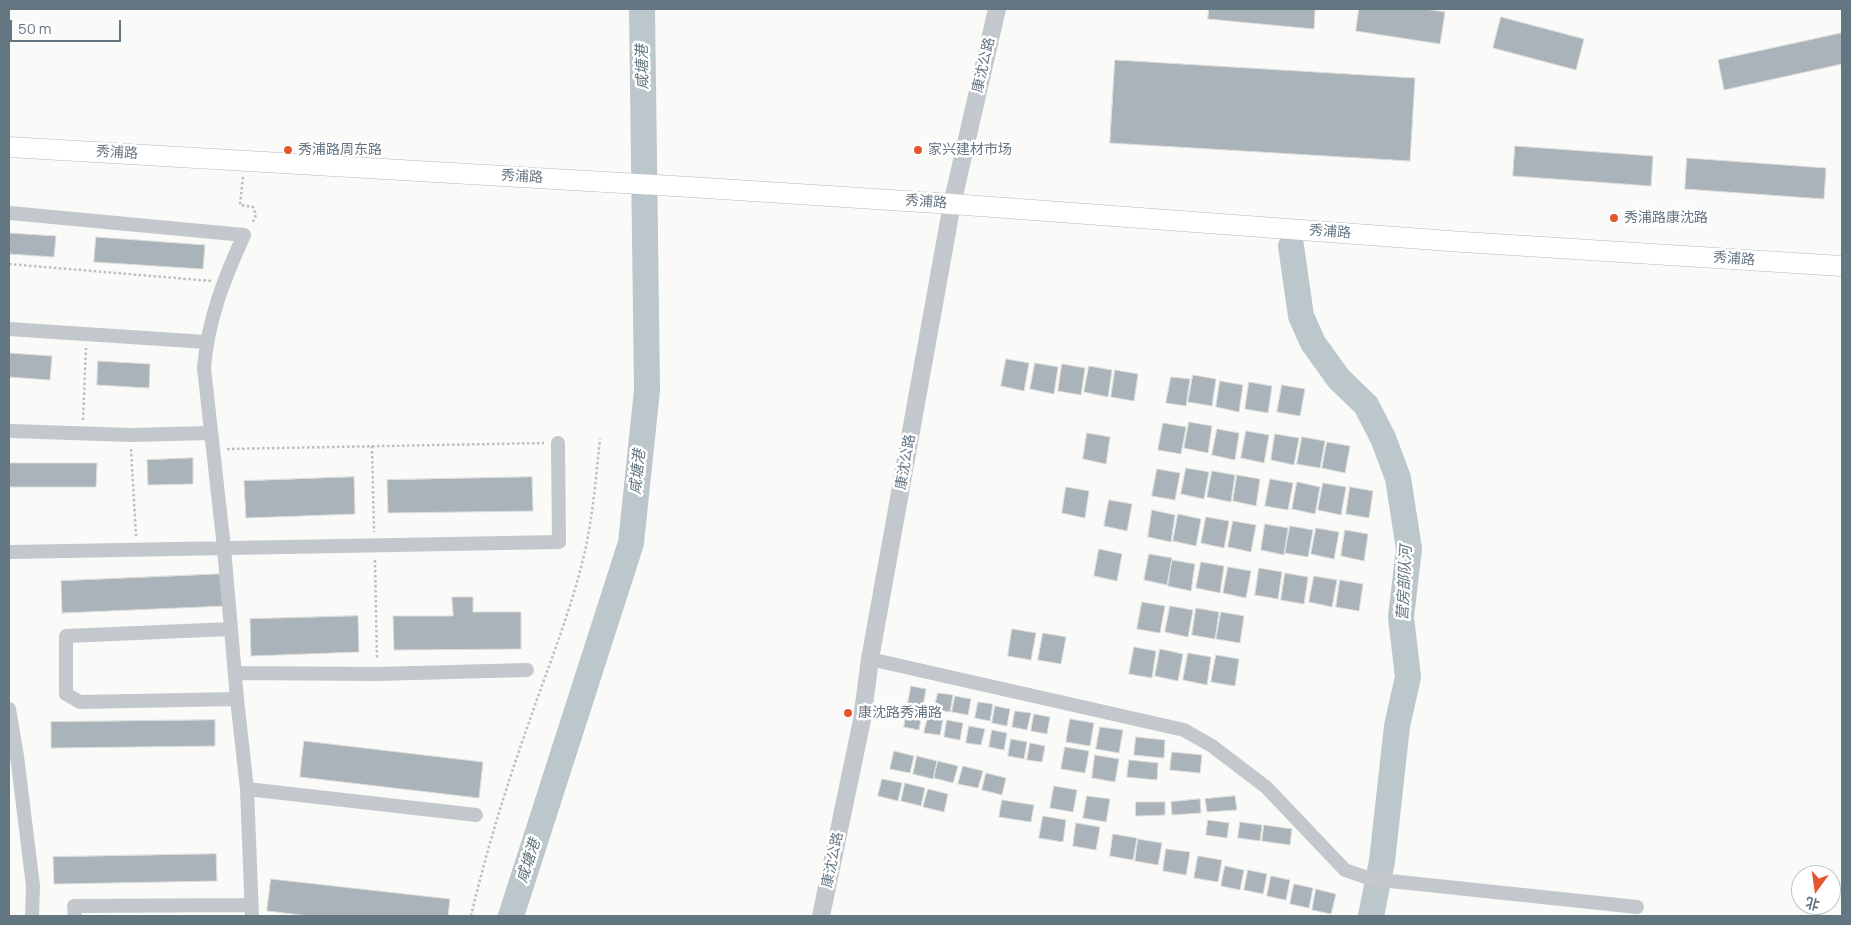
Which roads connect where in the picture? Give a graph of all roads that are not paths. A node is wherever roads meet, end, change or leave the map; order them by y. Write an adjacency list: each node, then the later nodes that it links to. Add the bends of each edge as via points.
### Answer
1 (997, 9): 3 (street, 康沈公路)
2 (9, 147): 3 (main road, 秀浦路)
3 (952, 204): 5 (main road, 秀浦路); 14 (street, 康沈公路)
4 (10, 213): 7 (street, via 244,235 223,282)
5 (1842, 266)
6 (9, 328): 7 (street)
7 (206, 342): 9 (street, via 204,368)
8 (11, 431): 9 (street, via 131,435)
9 (210, 433): 11 (street)
10 (558, 442): 11 (street, via 559,542)
11 (224, 548): 12 (street); 13 (street)
12 (11, 552)
13 (231, 629): 16 (street); 17 (street, via 66,636 66,694 80,702)
14 (870, 659): 21 (street, via 1184,730 1212,746 1266,787 1345,870 1371,879); 25 (street, 康沈公路, via 862,720)
15 (526, 670): 16 (street)
16 (236, 673): 17 (street)
17 (237, 699): 19 (street)
18 (9, 709): 23 (street, via 33,886)
19 (247, 789): 20 (street); 22 (street)
20 (476, 815)
21 (1637, 907)
22 (252, 910): 24 (street, via 74,906)
23 (32, 916)
24 (74, 916)
25 (821, 916)

